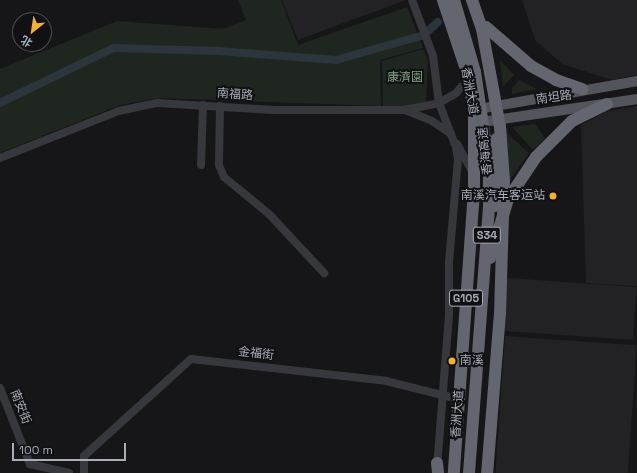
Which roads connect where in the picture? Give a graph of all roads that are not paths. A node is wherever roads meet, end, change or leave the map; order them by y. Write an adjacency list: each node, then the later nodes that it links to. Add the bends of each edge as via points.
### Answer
1 (412, 0): 11 (street, via 431,48)
2 (443, 0): 7 (highway, 香洲大道 / G105)
3 (454, 0): 33 (highway, 香海高速 / S34, bridge, via 475,72 489,166 489,207)
4 (472, 0): 35 (highway, 香海高速 / S34, bridge, via 482,29 500,127 504,180 500,313)
5 (476, 0): 6 (highway, 香洲大道 / G105)
6 (486, 27): 9 (highway, via 531,66 556,80); 14 (highway, 香洲大道 / G105)
7 (469, 78): 11 (street, 南福路, via 456,93); 17 (highway, 香洲大道 / G105)
8 (637, 81): 9 (main road)
9 (582, 89): 14 (main road)
10 (637, 99): 12 (main road, 南坦路)
11 (439, 103): 16 (street, 南福路); 20 (street)
12 (608, 104): 18 (main road, 南坦路); 24 (highway, via 572,121 536,157 508,199)
13 (203, 105): 15 (street, 南福路); 21 (street, 南福路, via 158,103 119,111); 22 (street)
14 (496, 105): 17 (main road); 18 (highway, 香洲大道 / G105)
15 (220, 106): 16 (street, 南福路, via 355,112); 25 (street, via 219,165 224,177 269,214)
16 (404, 110): 20 (street, via 432,121)
17 (473, 110): 19 (highway, 香洲大道 / G105)
18 (496, 120): 19 (main road, 南坦路); 24 (highway, 香洲大道 / G105)
19 (474, 123): 23 (highway, 香洲大道 / G105)
20 (452, 135): 23 (street); 27 (street, via 456,147 458,176 449,262 450,292)
21 (0, 158)
22 (201, 165)
23 (474, 176): 28 (highway, 香洲大道 / G105)
24 (490, 258): 34 (highway, 香洲大道 / G105)
25 (324, 273)
26 (0, 388): 30 (street, 南安街, via 30,464)
27 (443, 396): 28 (street, 金福街); 29 (street); 31 (street, 金福街, via 386,381 191,359 84,456)
28 (459, 399): 32 (highway, 香洲大道 / G105)
29 (438, 470)
30 (69, 473)
31 (84, 473)
32 (454, 473)
33 (468, 473)
34 (473, 473)
35 (487, 473)

